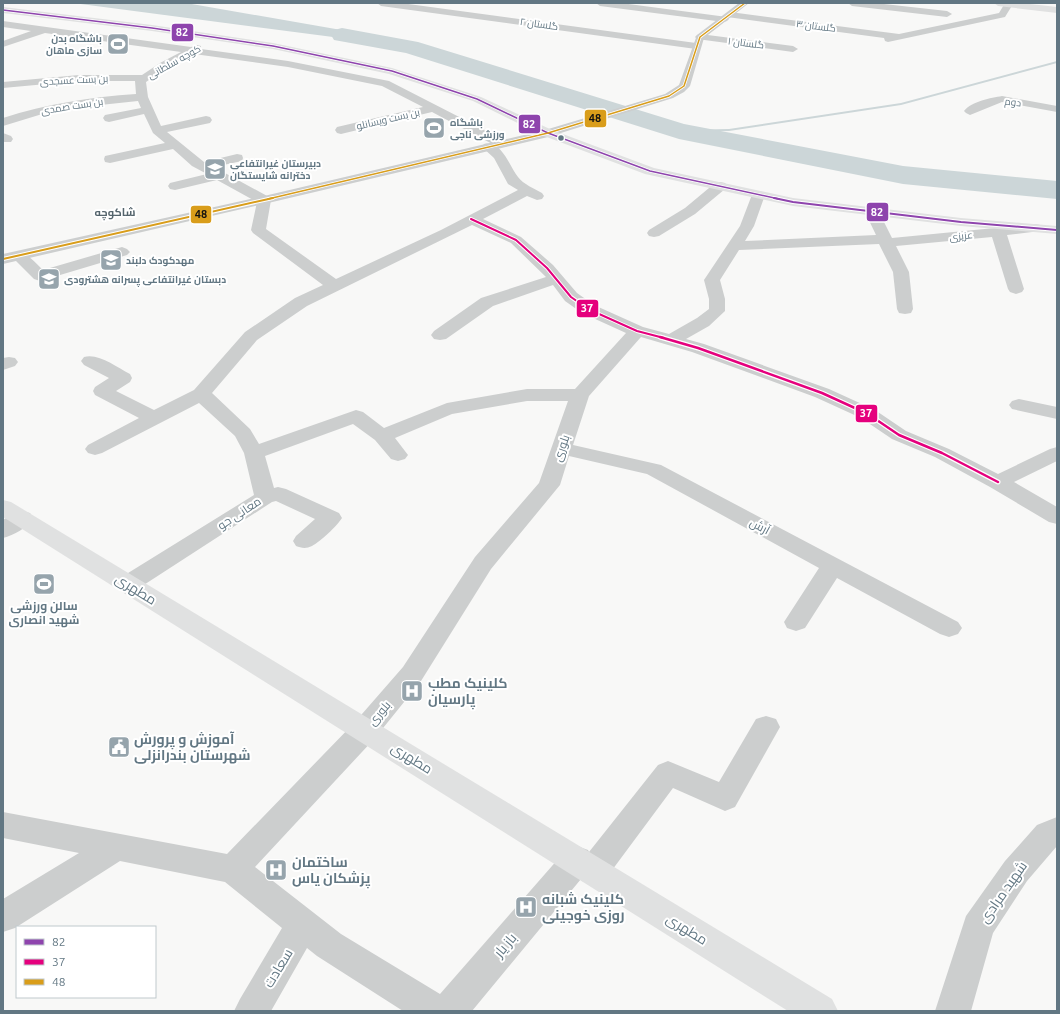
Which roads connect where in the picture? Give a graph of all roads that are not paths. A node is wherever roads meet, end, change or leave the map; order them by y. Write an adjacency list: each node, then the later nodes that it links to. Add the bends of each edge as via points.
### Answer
1 (381, 3): 20 (street, گلستان ۲)
2 (600, 3): 8 (street, گلستان ۳)
3 (745, 3): 12 (street)
4 (852, 3): 11 (street)
5 (998, 3): 7 (main road)
6 (1021, 3): 9 (main road)
7 (1009, 4): 9 (main road); 15 (street, via 1002,15)
8 (633, 5): 12 (street, گلستان ۳)
9 (1057, 8)
10 (3, 10): 16 (main road)
11 (947, 14)
12 (727, 17): 15 (street, گلستان ۳); 20 (street)
13 (3, 24): 14 (street)
14 (46, 29): 17 (street); 18 (street)
15 (902, 37): 21 (street)
16 (222, 38): 25 (street, کوچه سلطانی); 26 (main road)
17 (19, 39): 19 (street); 22 (street)
18 (114, 39): 23 (street); 25 (street)
19 (41, 42)
20 (698, 42): 24 (street, گلستان ۱); 40 (street, via 684,86 680,90 669,96)
21 (868, 42)
22 (3, 44)
23 (95, 45)
24 (793, 49)
25 (193, 50): 27 (street); 28 (street, کوچه سلطانی)
26 (313, 54): 27 (street); 40 (main road, via 392,72 477,99)
27 (288, 64): 31 (street, via 386,83)
28 (145, 78): 29 (street, بن بست عسجدی, via 79,78); 30 (street, کوچه سلطانی, via 140,81)
29 (3, 85)
30 (142, 97): 33 (street, کوچه سلطانی); 37 (street, بن بست صمدی, via 60,106)
31 (434, 108): 38 (street, بن بست ویسانلو); 41 (street)
32 (1057, 109): 34 (street, دوم, via 1002,99)
33 (148, 110): 35 (street); 39 (street, کوچه سلطانی)
34 (970, 111)
35 (109, 118)
36 (206, 120): 39 (street)
37 (3, 122)
38 (341, 130)
39 (155, 133): 42 (street, کوچه سلطانی)
40 (548, 133): 41 (street); 49 (main road, via 650,170)
41 (502, 144): 43 (street)
42 (175, 145): 45 (street); 46 (street, کوچه سلطانی)
43 (488, 147): 51 (street); 53 (street, via 499,156 513,181 533,193)
44 (237, 158): 46 (street)
45 (110, 159)
46 (202, 166): 47 (street, کوچه سلطانی)
47 (218, 175): 48 (street); 51 (street, کوچه سلطانی)
48 (175, 186)
49 (720, 186): 50 (main road); 57 (street, via 690,211)
50 (758, 195): 52 (main road); 59 (street, via 748,226)
51 (264, 200): 61 (street); 64 (street, via 258,230)
52 (872, 212): 54 (main road); 58 (street)
53 (472, 219): 63 (street, via 516,240); 64 (street)
54 (1035, 228): 55 (main road); 56 (street, عزیزی)
55 (1057, 230)
56 (998, 232): 58 (street, عزیزی); 65 (street)
57 (654, 233)
58 (885, 241): 59 (street, عزیزی); 66 (street, via 901,272)
59 (733, 246): 69 (street, via 712,280 717,310 703,322)
60 (122, 252): 61 (street, via 40,276)
61 (19, 256): 62 (street)
62 (3, 259)
63 (556, 279): 67 (street, via 571,297 588,309); 68 (street, via 487,302)
64 (335, 286): 71 (street, via 301,302 250,336)
65 (1016, 289)
66 (906, 309)
67 (637, 331): 69 (street); 72 (street, بلوری)
68 (440, 335)
69 (672, 340): 82 (street, via 822,393 868,414 899,435 942,453)
70 (90, 361): 75 (street, via 123,378 102,391)
71 (201, 394): 75 (street); 79 (street, معانی جو, via 243,433)
72 (580, 395): 76 (street, via 527,395 447,409); 77 (street, بلوری)
73 (1019, 406): 74 (street)
74 (1057, 413)
75 (154, 418): 78 (street)
76 (382, 436): 79 (street, via 356,416); 81 (street)
77 (561, 448): 87 (street, آرش, via 654,469); 92 (street, بلوری, via 549,485 482,563 412,674)
78 (95, 449)
79 (254, 453): 83 (street, معانی جو)
80 (1057, 453): 82 (street)
81 (398, 455)
82 (998, 482): 84 (street)
83 (265, 497): 86 (street, via 278,494 331,518); 88 (street, معانی جو)
84 (1057, 517)
85 (9, 519): 88 (main road, مطهری)
86 (304, 541)
87 (833, 565): 89 (street); 90 (street, آرش)
88 (128, 584): 92 (main road, مطهری)
89 (796, 622)
90 (949, 628)
91 (766, 727): 96 (street, باز یار, via 725,798 668,774)
92 (366, 730): 96 (main road, مطهری); 97 (street, بلوری)
93 (3, 825): 95 (street)
94 (1057, 830): 104 (street, شهید مرادی, via 1048,834 1016,871 978,927)
95 (116, 847): 97 (street); 98 (street)
96 (585, 866): 102 (street, باز یار); 103 (main road, مطهری)
97 (233, 869): 99 (street)
98 (3, 917)
99 (304, 924): 100 (street, سعادت); 101 (street, via 329,945)
100 (252, 1011)
101 (435, 1011)
102 (449, 1011)
103 (820, 1011)
104 (953, 1011)

